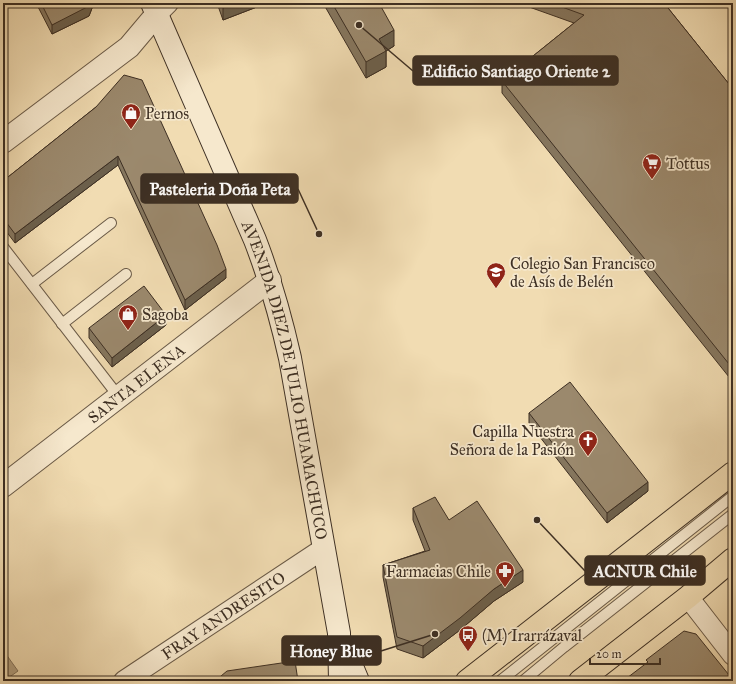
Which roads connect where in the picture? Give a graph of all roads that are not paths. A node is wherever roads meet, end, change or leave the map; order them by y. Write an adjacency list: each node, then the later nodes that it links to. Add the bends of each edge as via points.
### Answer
1 (159, 7): 2 (main road, via 129,47); 6 (main road, AVENIDA DIEZ DE JULIO HUAMACHUCO)
2 (3, 142)
3 (111, 222): 7 (lane)
4 (3, 247): 7 (lane)
5 (126, 274): 8 (lane)
6 (270, 280): 9 (main road, SANTA ELENA); 13 (main road, AVENIDA DIEZ DE JULIO HUAMACHUCO, via 290,358)
7 (32, 284): 8 (lane)
8 (62, 324): 9 (lane)
9 (119, 397): 11 (main road, SANTA ELENA)
10 (732, 480): 21 (main road); 22 (lane)
11 (3, 486)
12 (733, 514): 23 (lane)
13 (323, 550): 16 (main road, AVENIDA DIEZ DE JULIO HUAMACHUCO); 18 (street, FRAY ANDRESITO)
14 (733, 559): 15 (main road)
15 (688, 597): 17 (street); 24 (main road)
16 (338, 633): 19 (main road, AVENIDA DIEZ DE JULIO HUAMACHUCO); 20 (main road, AVENIDA DIEZ DE JULIO HUAMACHUCO)
17 (733, 655)
18 (124, 681)
19 (340, 681)
20 (358, 681)
21 (466, 681)
22 (500, 681)
23 (522, 681)
24 (580, 681)

